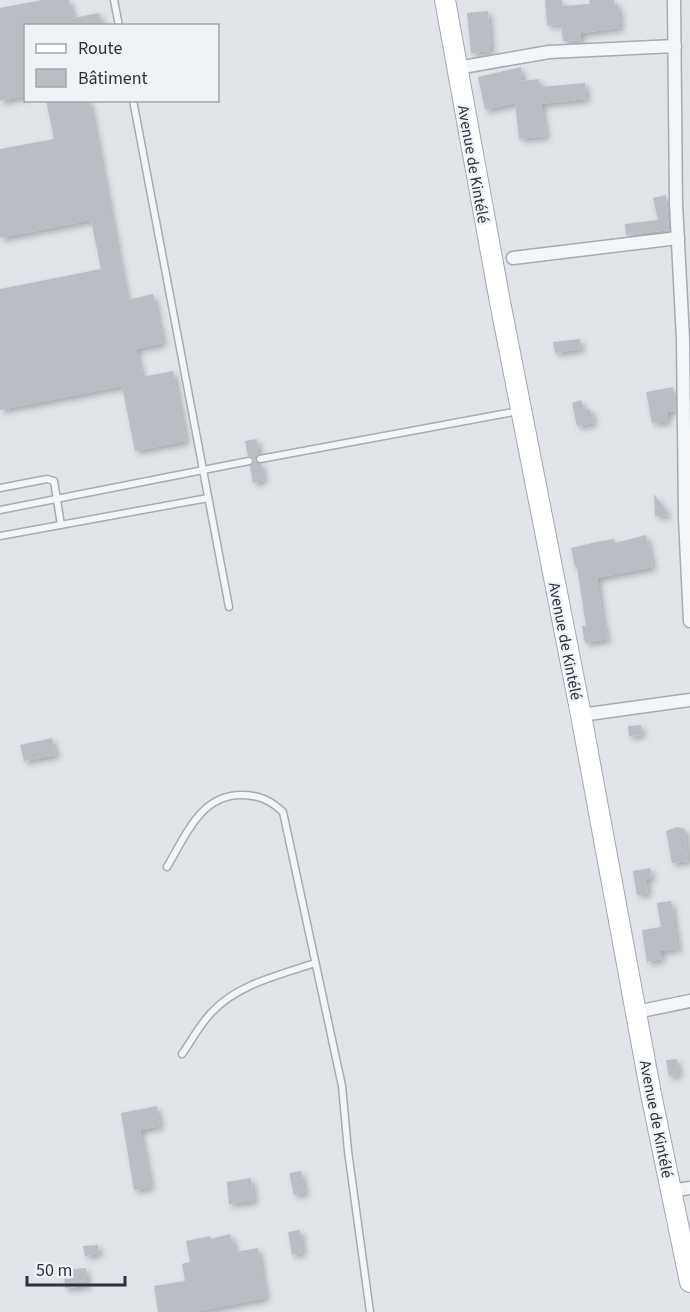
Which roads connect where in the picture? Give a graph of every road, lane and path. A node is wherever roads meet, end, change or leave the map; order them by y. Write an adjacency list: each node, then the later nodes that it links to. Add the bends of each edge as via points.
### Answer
1 (114, 0): 4 (lane)
2 (445, 0): 6 (main road, Avenue de Kintélé)
3 (674, 0): 5 (street)
4 (119, 24)
5 (675, 46): 6 (street, via 549,52); 8 (street)
6 (457, 68): 10 (main road, Avenue de Kintélé)
7 (133, 102): 13 (lane)
8 (678, 238): 9 (street); 21 (street)
9 (513, 258)
10 (522, 410): 11 (lane); 23 (main road, Avenue de Kintélé)
11 (260, 459)
12 (249, 461): 13 (lane)
13 (203, 470): 15 (lane); 16 (lane)
14 (0, 488): 16 (lane, via 48,479 54,481)
15 (208, 498): 18 (lane); 20 (lane)
16 (57, 499): 17 (lane); 18 (lane)
17 (0, 510)
18 (60, 525): 19 (lane)
19 (0, 536)
20 (229, 607)
21 (690, 621)
22 (690, 700): 23 (street)
23 (582, 716): 27 (main road, Avenue de Kintélé)
24 (167, 867): 25 (lane, via 206,807 235,795 271,801 283,812)
25 (315, 963): 28 (lane, via 234,994 210,1014); 31 (lane, via 342,1086)
26 (690, 1000): 27 (street)
27 (636, 1012): 29 (main road, Avenue de Kintélé)
28 (183, 1054)
29 (681, 1189): 30 (main road, Avenue de Kintélé)
30 (690, 1282)
31 (370, 1312)

